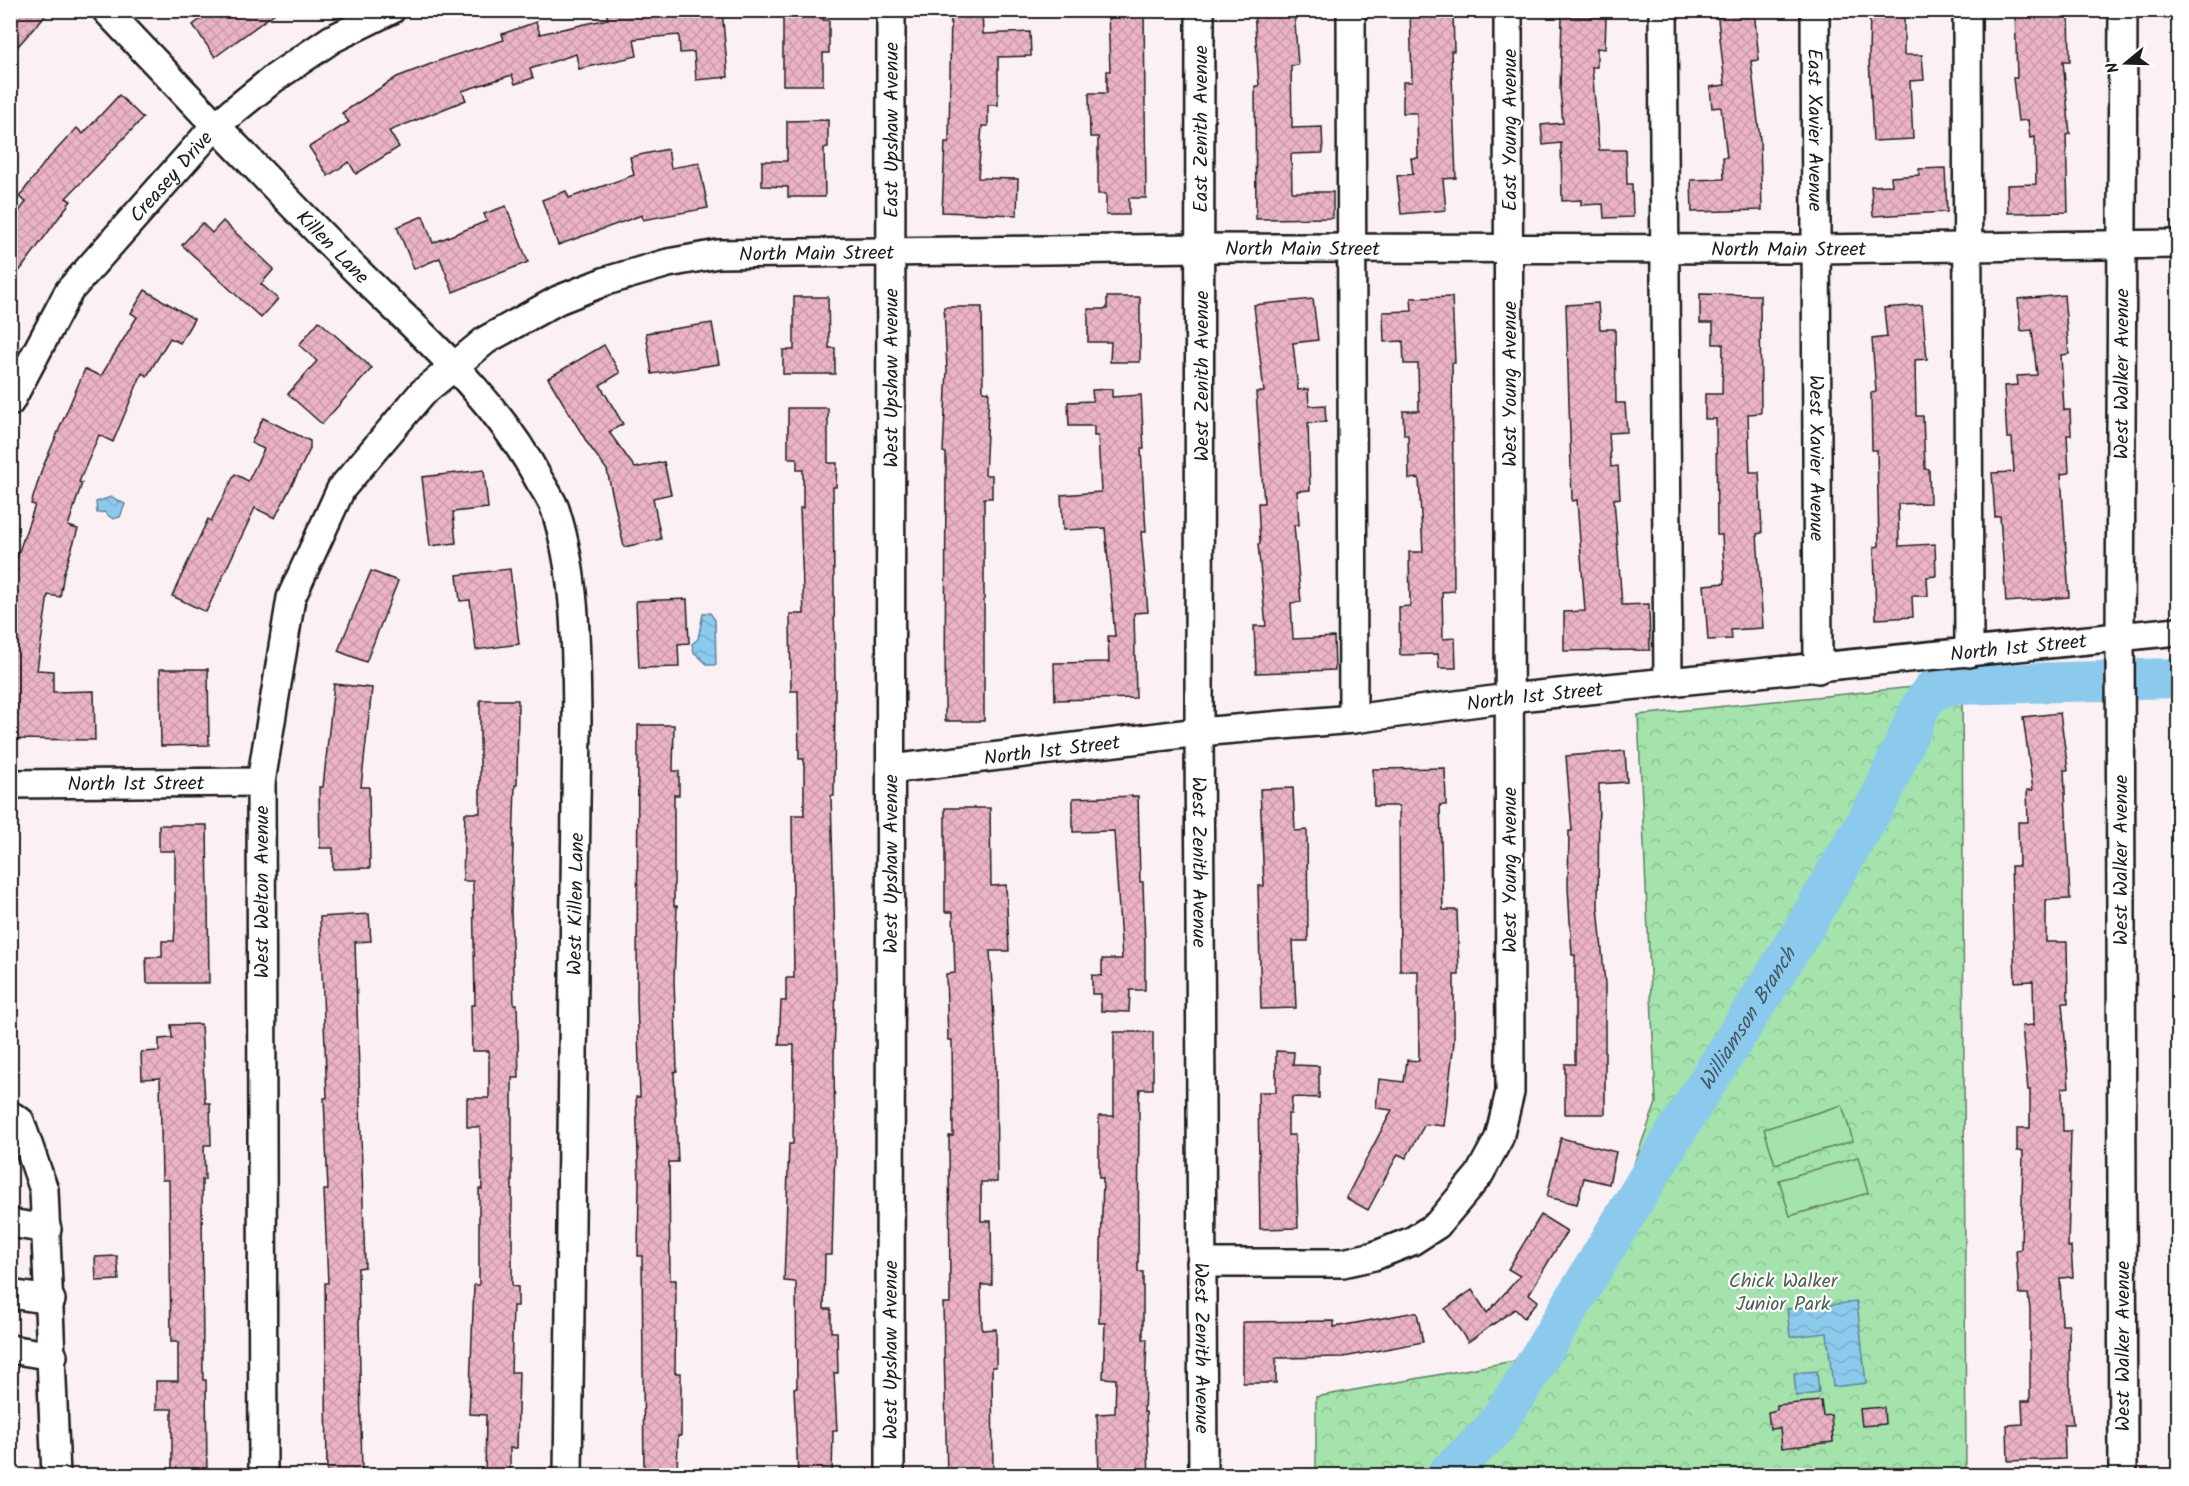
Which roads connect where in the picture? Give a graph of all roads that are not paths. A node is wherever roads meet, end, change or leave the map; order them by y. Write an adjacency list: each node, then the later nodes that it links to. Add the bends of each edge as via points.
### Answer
1 (106, 10): 11 (street, Killen Lane)
2 (391, 10): 11 (street, Creasey Drive, via 332,39 273,79)
3 (891, 10): 20 (street, East Upshaw Avenue)
4 (1200, 10): 15 (street, East Zenith Avenue)
5 (1352, 10): 16 (street)
6 (1508, 10): 19 (street, East Young Avenue)
7 (1663, 10): 17 (street)
8 (1815, 10): 18 (street, East Xavier Avenue)
9 (1967, 10): 14 (street)
10 (2123, 10): 13 (street, West Walker Avenue)
11 (215, 126): 21 (street, Killen Lane); 22 (street, Creasey Drive, via 69,291)
12 (2178, 244): 13 (street, North Main Street)
13 (2123, 245): 14 (street, North Main Street); 24 (street, West Walker Avenue)
14 (1967, 246): 18 (street, North Main Street); 25 (street)
15 (1201, 248): 16 (street, North Main Street); 20 (street, North Main Street); 30 (street, West Zenith Avenue)
16 (1353, 249): 19 (street, North Main Street); 29 (street)
17 (1666, 249): 18 (street, North Main Street); 19 (street, North Main Street); 27 (street)
18 (1815, 249): 26 (street, West Xavier Avenue)
19 (1510, 250): 28 (street, West Young Avenue)
20 (892, 251): 21 (street, North Main Street, via 753,252 668,262 558,300 486,340); 31 (street, West Upshaw Avenue)
21 (454, 367): 32 (street, West Welton Avenue, via 422,393 341,489 291,598); 44 (street, West Killen Lane, via 501,418 556,511 575,618)
22 (10, 402)
23 (2178, 631): 24 (street, North 1st Street)
24 (2120, 638): 25 (street, North 1st Street); 47 (street, West Walker Avenue)
25 (1969, 653): 26 (street, North 1st Street)
26 (1818, 669): 27 (street, North 1st Street)
27 (1668, 682): 28 (street, North 1st Street)
28 (1508, 698): 29 (street, North 1st Street); 37 (street, West Young Avenue, via 1510,1092 1499,1138 1479,1175 1437,1225 1412,1241 1374,1256 1343,1263)
29 (1353, 718): 30 (street, North 1st Street)
30 (1199, 732): 31 (street, North 1st Street); 37 (street, West Zenith Avenue)
31 (891, 769): 45 (street, West Upshaw Avenue)
32 (261, 782): 33 (street, North 1st Street); 43 (street, West Welton Avenue)
33 (10, 784)
34 (10, 1115): 36 (street, via 20,1121 44,1190)
35 (10, 1224): 36 (street)
36 (47, 1229): 39 (street)
37 (1201, 1263): 46 (street, West Zenith Avenue)
38 (10, 1294): 39 (street)
39 (51, 1300): 41 (street)
40 (10, 1349): 41 (street)
41 (53, 1356): 42 (street)
42 (56, 1476)
43 (262, 1476)
44 (568, 1476)
45 (890, 1476)
46 (1203, 1476)
47 (2123, 1476)

